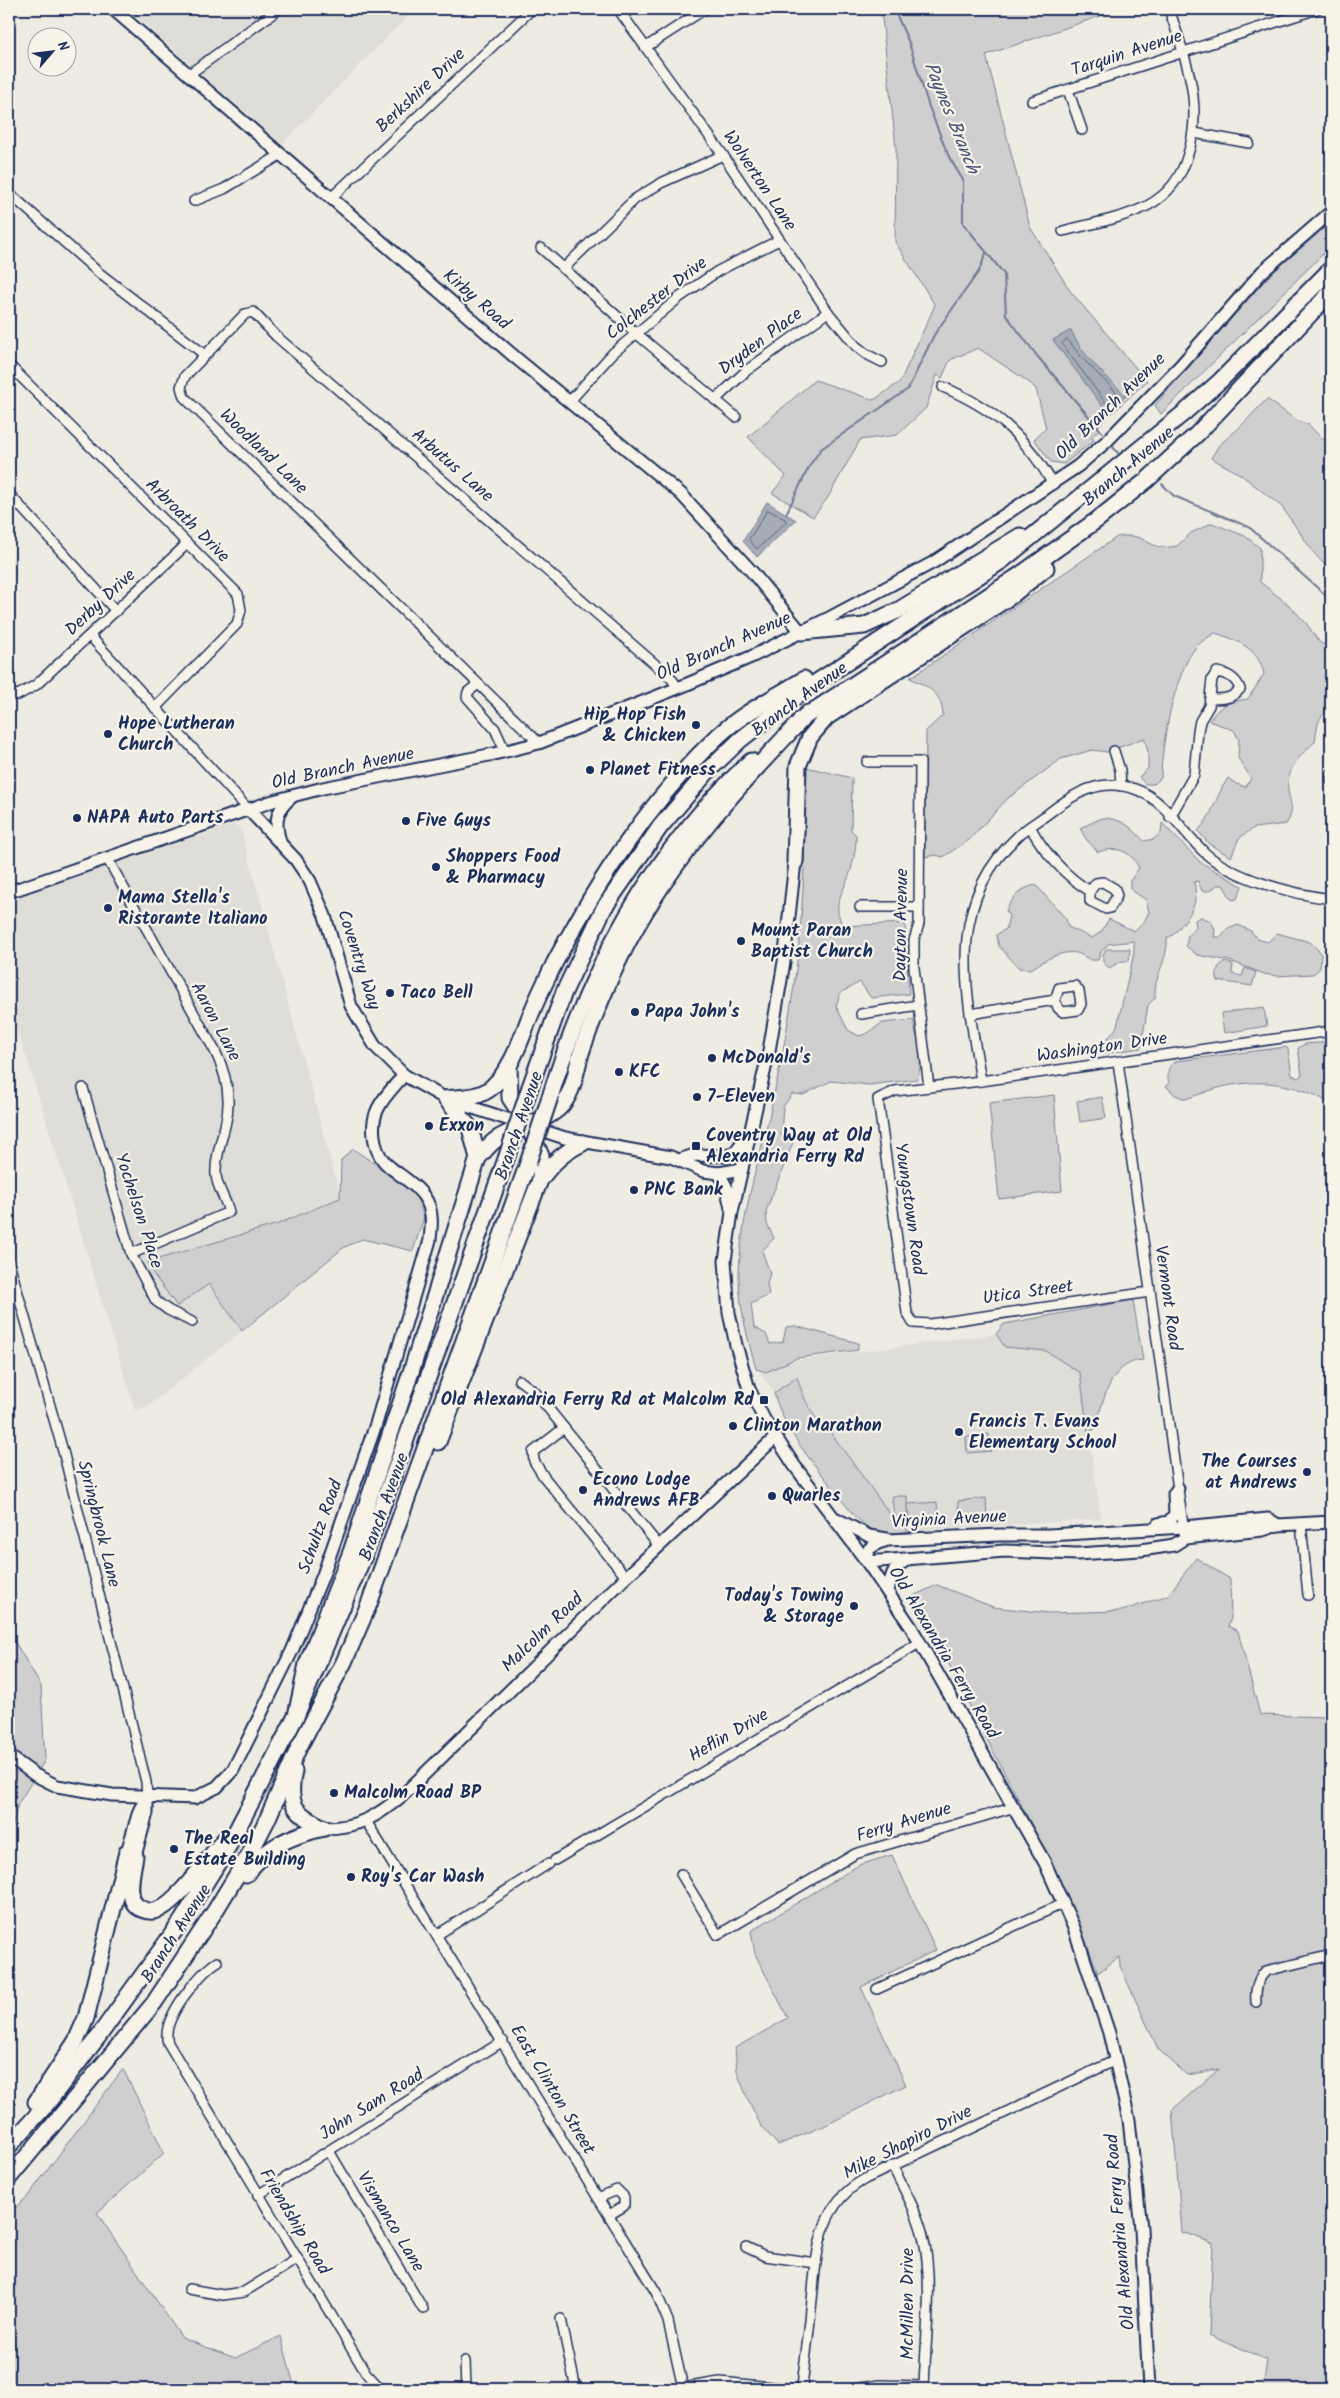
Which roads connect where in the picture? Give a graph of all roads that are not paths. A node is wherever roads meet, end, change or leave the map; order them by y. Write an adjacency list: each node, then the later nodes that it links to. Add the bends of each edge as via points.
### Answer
1 (113, 9): 10 (main road, Kirby Road)
2 (279, 9): 10 (street)
3 (532, 9): 19 (street, Berkshire Drive)
4 (618, 9): 8 (street, Wolverton Lane)
5 (705, 9): 8 (street)
6 (1169, 9): 9 (street)
7 (1317, 9): 9 (street, Tarquin Avenue)
8 (646, 47): 17 (street, Wolverton Lane)
9 (1183, 52): 11 (street, Tarquin Avenue); 14 (street, via 1194,97)
10 (188, 75): 16 (main road, Kirby Road)
11 (1068, 90): 12 (street, Tarquin Avenue); 13 (street)
12 (1032, 101)
13 (1082, 130)
14 (1194, 133): 15 (street); 22 (street, via 1181,173 1161,197 1124,215)
15 (1249, 143)
16 (280, 155): 19 (main road, Kirby Road); 20 (street, via 224,189)
17 (723, 155): 23 (street, Wolverton Lane); 25 (street, via 642,194)
18 (9, 193): 30 (street, via 105,278)
19 (332, 198): 35 (main road, Kirby Road)
20 (194, 201)
21 (1331, 212): 38 (main road, Old Branch Avenue, via 1262,272 1142,406 1094,453)
22 (1063, 231)
23 (779, 240): 28 (street, Wolverton Lane); 29 (street, Colchester Drive, via 709,276)
24 (540, 248): 25 (street)
25 (563, 269): 29 (street)
26 (1331, 269): 40 (highway, Branch Avenue, via 1220,381)
27 (1331, 292): 37 (highway, Branch Avenue, via 1198,433)
28 (828, 312): 31 (street, Wolverton Lane, via 856,346); 34 (street, Dryden Place, via 752,367)
29 (636, 334): 34 (street); 35 (street, Colchester Drive)
30 (205, 355): 46 (street, Woodland Lane, via 181,383 182,392 190,404); 47 (street, Arbutus Lane, via 245,314 252,312 594,610 671,678)
31 (882, 362)
32 (9, 365): 41 (street, Arbroath Drive)
33 (943, 387): 38 (street, via 975,401 1009,426 1037,457)
34 (715, 400): 36 (street)
35 (569, 402): 44 (main road, Kirby Road, via 681,494 748,566)
36 (736, 417)
37 (1146, 480): 51 (highway, Branch Avenue, via 1097,520 1017,577); 65 (highway, via 1103,522 1011,596 827,717 810,737 798,766)
38 (1054, 484): 44 (main road, Old Branch Avenue, via 934,562)
39 (9, 494): 42 (street)
40 (1080, 497): 43 (highway, Branch Avenue, via 1003,560); 44 (highway, via 897,611 864,626)
41 (187, 544): 42 (street, Derby Drive); 50 (street, Arbroath Drive, via 238,594 241,618)
42 (116, 612): 45 (street, Derby Drive)
43 (896, 630): 77 (highway, via 824,666 751,711 720,734 649,810 574,926 540,992); 117 (highway, Branch Avenue, bridge, via 803,691 740,740 665,820 604,908 564,992 368,1546)
44 (801, 632): 47 (main road, Old Branch Avenue)
45 (90, 636): 48 (street, Derby Drive, via 36,685 24,693); 50 (street, Coventry Way)
46 (478, 684): 52 (street, Woodland Lane); 54 (street, via 467,697 495,728)
47 (678, 688): 52 (main road, Old Branch Avenue)
48 (9, 694)
49 (1211, 699): 61 (street, via 1198,731 1194,775)
50 (155, 708): 60 (street, Coventry Way)
51 (808, 714): 84 (highway, via 701,831 661,886 628,942 602,997 582,1049 573,1088 558,1109); 106 (highway, Branch Avenue, bridge, via 769,742 712,799 654,871 594,976 572,1029 528,1163)
52 (539, 743): 54 (main road, Old Branch Avenue)
53 (1114, 751): 58 (street)
54 (505, 752): 59 (main road, Old Branch Avenue)
55 (867, 762): 70 (street, Dayton Avenue, via 920,762)
56 (1331, 774): 57 (street)
57 (1331, 780)
58 (1121, 786): 61 (street, via 1144,793); 62 (street, via 1102,784 1081,791)
59 (295, 795): 60 (main road, Old Branch Avenue); 63 (main road, via 286,801 276,818)
60 (248, 809): 63 (main road, Coventry Way); 64 (main road, Old Branch Avenue)
61 (1170, 817): 68 (street, via 1205,853 1230,869 1276,886)
62 (1031, 828): 66 (street, via 1058,864); 74 (street, via 1019,834 995,864 974,902 966,933 965,956)
63 (280, 843): 78 (main road, Coventry Way, via 304,871 318,897 358,1020 379,1050)
64 (107, 858): 67 (main road, Old Branch Avenue); 94 (street, Aaron Lane, via 212,1045 228,1090 228,1113 216,1176 229,1212)
65 (795, 862): 85 (main road, Old Alexandria Ferry Road, via 768,1059)
66 (1090, 891)
67 (9, 892)
68 (1331, 899)
69 (860, 907): 70 (street)
70 (919, 907): 72 (street, Dayton Avenue, via 919,924 914,937)
71 (1055, 1000): 74 (street)
72 (918, 1005): 73 (street); 80 (street, Dayton Avenue)
73 (860, 1014)
74 (970, 1014): 79 (street)
75 (1331, 1031): 76 (street, Washington Drive)
76 (1118, 1062): 79 (street, Washington Drive); 96 (street, Vermont Road)
77 (509, 1066): 82 (highway, via 492,1087 480,1095); 84 (highway, via 510,1098)
78 (404, 1076): 82 (main road, Coventry Way); 120 (main road, Schultz Road, via 383,1100 374,1117 373,1132 380,1157 418,1189 428,1204 432,1219 430,1240 376,1424 345,1514 292,1651 233,1770 217,1787 195,1798)
79 (981, 1081): 80 (street, Washington Drive)
80 (929, 1087): 83 (street, Washington Drive, via 889,1093)
81 (83, 1088): 94 (street, Yochelson Place)
82 (446, 1099): 84 (main road, Coventry Way); 88 (highway, via 470,1128)
83 (878, 1099): 98 (street, Youngstown Road, via 907,1313)
84 (528, 1126): 86 (main road, Coventry Way); 88 (highway, via 496,1139); 92 (highway, via 541,1156)
85 (751, 1129): 87 (main road, Coventry Way, via 736,1151 728,1156); 90 (main road, Old Alexandria Ferry Road)
86 (583, 1143): 89 (main road, Coventry Way); 92 (highway, via 553,1162)
87 (714, 1154): 89 (main road, Coventry Way); 90 (main road)
88 (478, 1158): 117 (highway, via 351,1552 307,1664)
89 (679, 1160): 91 (main road, Coventry Way, via 704,1171)
90 (742, 1170): 91 (main road, Coventry Way); 93 (main road, Old Alexandria Ferry Road)
91 (719, 1173): 93 (main road, via 726,1186)
92 (540, 1180): 106 (highway, via 451,1414 422,1480)
93 (732, 1212): 101 (main road, Old Alexandria Ferry Road, via 725,1261 732,1329 750,1390)
94 (132, 1254): 97 (street, Yochelson Place, via 156,1301)
95 (9, 1262): 120 (street, Springbrook Lane, via 63,1451)
96 (1150, 1292): 98 (street, Utica Street, via 930,1324); 102 (street, Vermont Road)
97 (192, 1322)
98 (911, 1322)
99 (519, 1380): 100 (street, via 535,1392)
100 (564, 1428): 110 (street); 113 (street, via 533,1452 534,1461)
101 (775, 1438): 103 (main road, Old Alexandria Ferry Road); 110 (main road, Malcolm Road)
102 (1178, 1488): 107 (main road, via 1174,1494 1176,1511 1172,1519); 108 (street, Vermont Road)
103 (832, 1516): 109 (main road, via 869,1536); 112 (main road, Old Alexandria Ferry Road)
104 (1331, 1522): 105 (main road, Virginia Avenue)
105 (1301, 1523): 108 (main road, Virginia Avenue, via 1263,1530); 115 (street)
106 (396, 1528): 118 (highway, Branch Avenue, via 344,1662)
107 (1148, 1529): 108 (main road, Virginia Avenue); 109 (main road, Virginia Avenue)
108 (1184, 1533): 111 (main road, Virginia Avenue, via 1174,1545 1101,1552 1005,1551)
109 (888, 1540): 112 (main road, Virginia Avenue, via 869,1549)
110 (659, 1546): 113 (main road, Malcolm Road)
111 (910, 1559): 112 (main road, Virginia Avenue); 114 (main road, via 894,1569)
112 (867, 1562): 114 (main road, Old Alexandria Ferry Road)
113 (626, 1577): 123 (main road, Malcolm Road, via 404,1794)
114 (888, 1592): 116 (main road, Old Alexandria Ferry Road)
115 (1308, 1595)
116 (921, 1642): 121 (main road, Old Alexandria Ferry Road); 129 (street, Heflin Drive, via 551,1862)
117 (296, 1716): 122 (highway, Branch Avenue)
118 (299, 1748): 124 (highway, via 291,1798 296,1812); 128 (highway, Branch Avenue, via 249,1855)
119 (9, 1756): 120 (main road, Schultz Road, via 35,1775 68,1789 112,1796)
120 (147, 1796): 125 (main road, via 139,1811)
121 (1015, 1807): 126 (street, Ferry Avenue, via 861,1852 718,1935); 127 (main road, Old Alexandria Ferry Road)
122 (244, 1818): 125 (highway, via 176,1895 151,1912 138,1908 133,1900); 136 (highway, Branch Avenue, via 181,1922 115,2015)
123 (366, 1821): 124 (main road, Malcolm Road); 129 (street, East Clinton Street)
124 (324, 1828): 128 (highway, via 294,1835 275,1845 254,1864)
125 (131, 1854): 136 (highway, via 86,2018 76,2041)
126 (681, 1874)
127 (1064, 1903): 132 (street); 135 (main road, Old Alexandria Ferry Road, via 1092,1978)
128 (203, 1929): 139 (highway, Branch Avenue, via 154,2004)
129 (437, 1935): 134 (street, East Clinton Street)
130 (1331, 1955): 133 (street, via 1266,1971 1260,1977)
131 (217, 1962): 140 (street, Friendship Road, via 202,1974 174,2012 167,2027 168,2043)
132 (877, 1990)
133 (1256, 2002)
134 (503, 2041): 137 (street, John Sam Road); 141 (street, East Clinton Street)
135 (1116, 2060): 138 (street, Mike Shapiro Drive); 158 (main road, Old Alexandria Ferry Road, via 1129,2120 1139,2196)
136 (9, 2146)
137 (329, 2151): 140 (street, John Sam Road); 147 (street, Vismanco Lane)
138 (892, 2165): 145 (street, Mike Shapiro Drive, via 844,2194 823,2230); 151 (street, McMillen Drive, via 917,2217 925,2246)
139 (9, 2178)
140 (258, 2195): 144 (street, Friendship Road)
141 (598, 2198): 142 (street, East Clinton Street); 142 (street, via 614,2190 624,2197 624,2206)
142 (609, 2215): 150 (street, East Clinton Street, via 664,2308)
143 (746, 2247): 145 (street, via 765,2256)
144 (297, 2259): 146 (street, via 244,2292 223,2295); 152 (street, Friendship Road, via 366,2373)
145 (816, 2263): 156 (street, Mike Shapiro Drive)
146 (189, 2289)
147 (423, 2310)
148 (561, 2319): 154 (street)
149 (465, 2361): 153 (street)
150 (680, 2388): 155 (street, via 720,2382)
151 (924, 2388): 157 (street, via 879,2385)
152 (380, 2389)
153 (466, 2389)
154 (576, 2389)
155 (794, 2389)
156 (802, 2389)
157 (854, 2389)
158 (1149, 2389)

